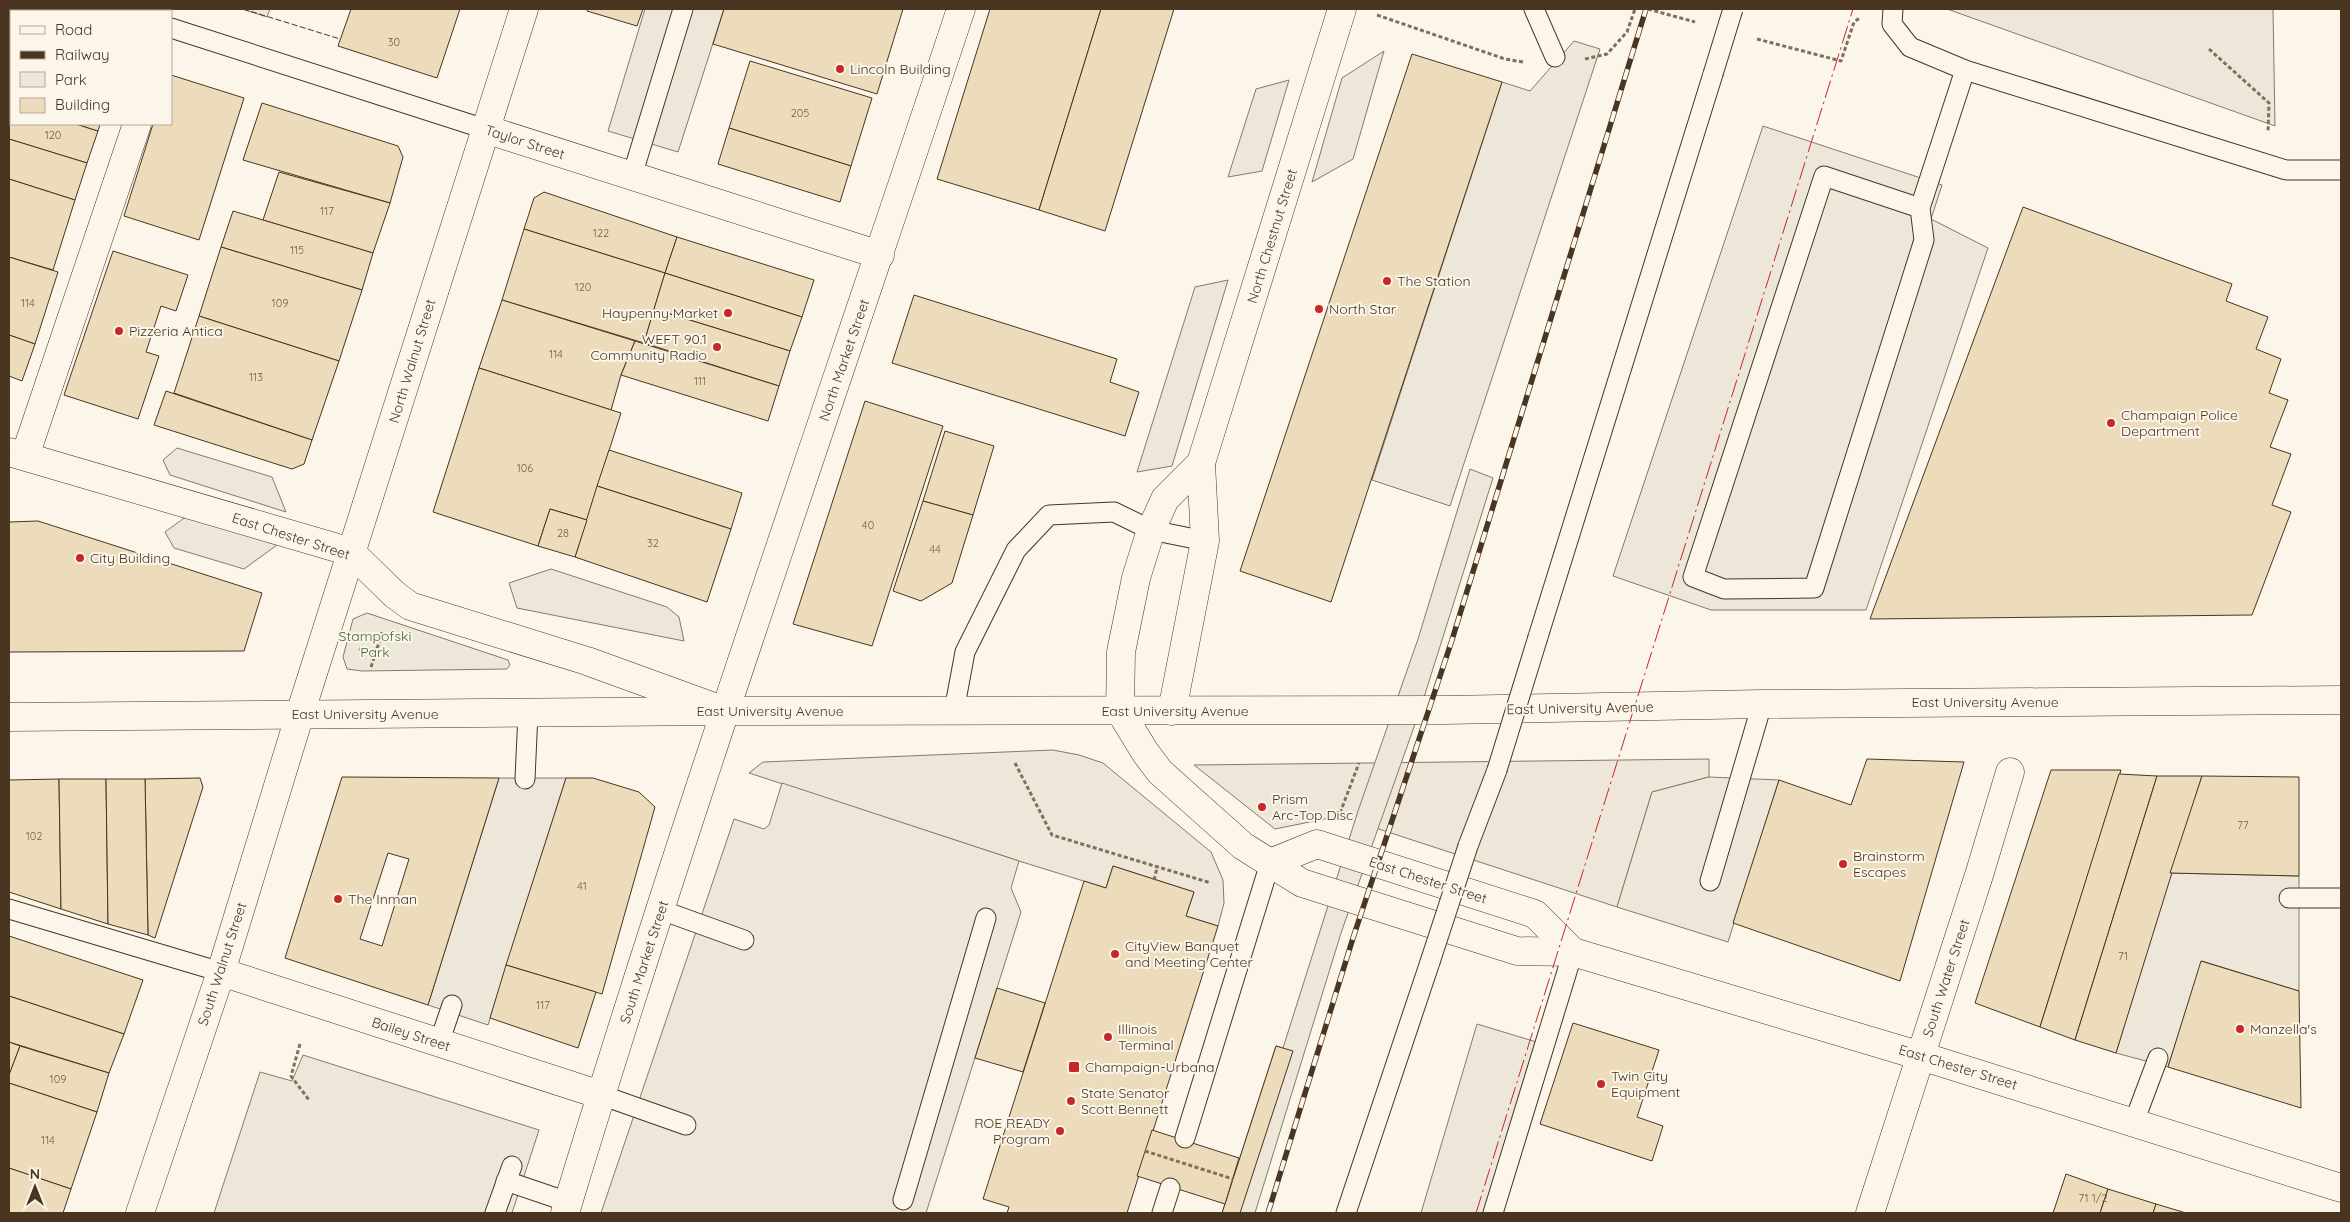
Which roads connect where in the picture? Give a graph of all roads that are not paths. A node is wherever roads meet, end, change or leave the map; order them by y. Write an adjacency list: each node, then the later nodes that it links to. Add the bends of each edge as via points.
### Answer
1 (524, 9): 12 (street, North Walnut Street)
2 (683, 9): 14 (lane)
3 (961, 9): 16 (street, North Market Street)
4 (1342, 9): 18 (street, North Chestnut Street)
5 (1534, 9): 9 (lane)
6 (1733, 9): 58 (lane, bridge, via 1496,770)
7 (1894, 9): 10 (lane, via 1892,24 1910,47)
8 (172, 28): 12 (lane, Taylor Street)
9 (1556, 57)
10 (1965, 70): 13 (lane, via 2286,170); 15 (lane)
11 (137, 125): 17 (street)
12 (485, 129): 14 (street, Taylor Street); 21 (street, North Walnut Street)
13 (2341, 170)
14 (632, 176): 16 (street, Taylor Street)
15 (1920, 208): 15 (lane, via 1924,240 1814,588 1724,589 1693,577 1824,176)
16 (880, 255): 24 (street, North Market Street)
17 (17, 454): 21 (street, East Chester Street)
18 (1201, 463): 19 (street, North Chestnut Street, via 1165,499); 20 (street, North Chestnut Street)
19 (1151, 530): 20 (lane); 25 (lane, via 1114,512 1048,515 1016,550 965,652); 26 (street, North Chestnut Street, via 1136,578 1121,652)
20 (1205, 541): 27 (street, North Chestnut Street)
21 (351, 552): 24 (street, East Chester Street, via 410,606 587,661); 29 (street, North Walnut Street)
22 (2341, 700): 23 (street, East University Avenue)
23 (1762, 704): 27 (street, East University Avenue); 34 (lane)
24 (726, 711): 25 (street, East University Avenue); 28 (street, East University Avenue); 38 (street, South Market Street)
25 (954, 711): 26 (street, East University Avenue)
26 (1120, 711): 27 (street, East University Avenue); 33 (street, East Chester Street, via 1160,772 1243,846)
27 (1172, 711)
28 (528, 713): 29 (street, East University Avenue); 32 (lane)
29 (300, 714): 30 (street, East University Avenue); 42 (street, South Walnut Street)
30 (9, 717)
31 (2010, 772): 45 (street, South Water Street)
32 (525, 779)
33 (1270, 863): 41 (street, East Chester Street, via 1302,883 1516,951); 41 (street, East Chester Street, via 1317,844 1535,914); 50 (lane)
34 (1710, 881)
35 (2289, 898): 36 (lane)
36 (2341, 898)
37 (9, 909): 42 (lane)
38 (661, 910): 40 (lane); 47 (street, South Market Street)
39 (986, 918): 53 (lane)
40 (744, 940)
41 (1573, 952): 45 (street, East Chester Street); 59 (lane)
42 (221, 972): 44 (street, Bailey Street); 55 (street, South Walnut Street)
43 (452, 1005): 44 (lane)
44 (439, 1043): 47 (street, Bailey Street)
45 (1921, 1056): 48 (street, East Chester Street); 60 (street, South Water Street)
46 (2158, 1058): 48 (lane)
47 (600, 1095): 49 (lane); 54 (street, South Market Street)
48 (2134, 1122): 52 (street, East Chester Street)
49 (686, 1125)
50 (1185, 1138)
51 (1170, 1188): 57 (lane)
52 (2341, 1188)
53 (903, 1200)
54 (567, 1208): 56 (lane, via 509,1173)
55 (140, 1213)
56 (495, 1213)
57 (1162, 1213)
58 (1346, 1213)
59 (1493, 1213)
60 (1870, 1213)

